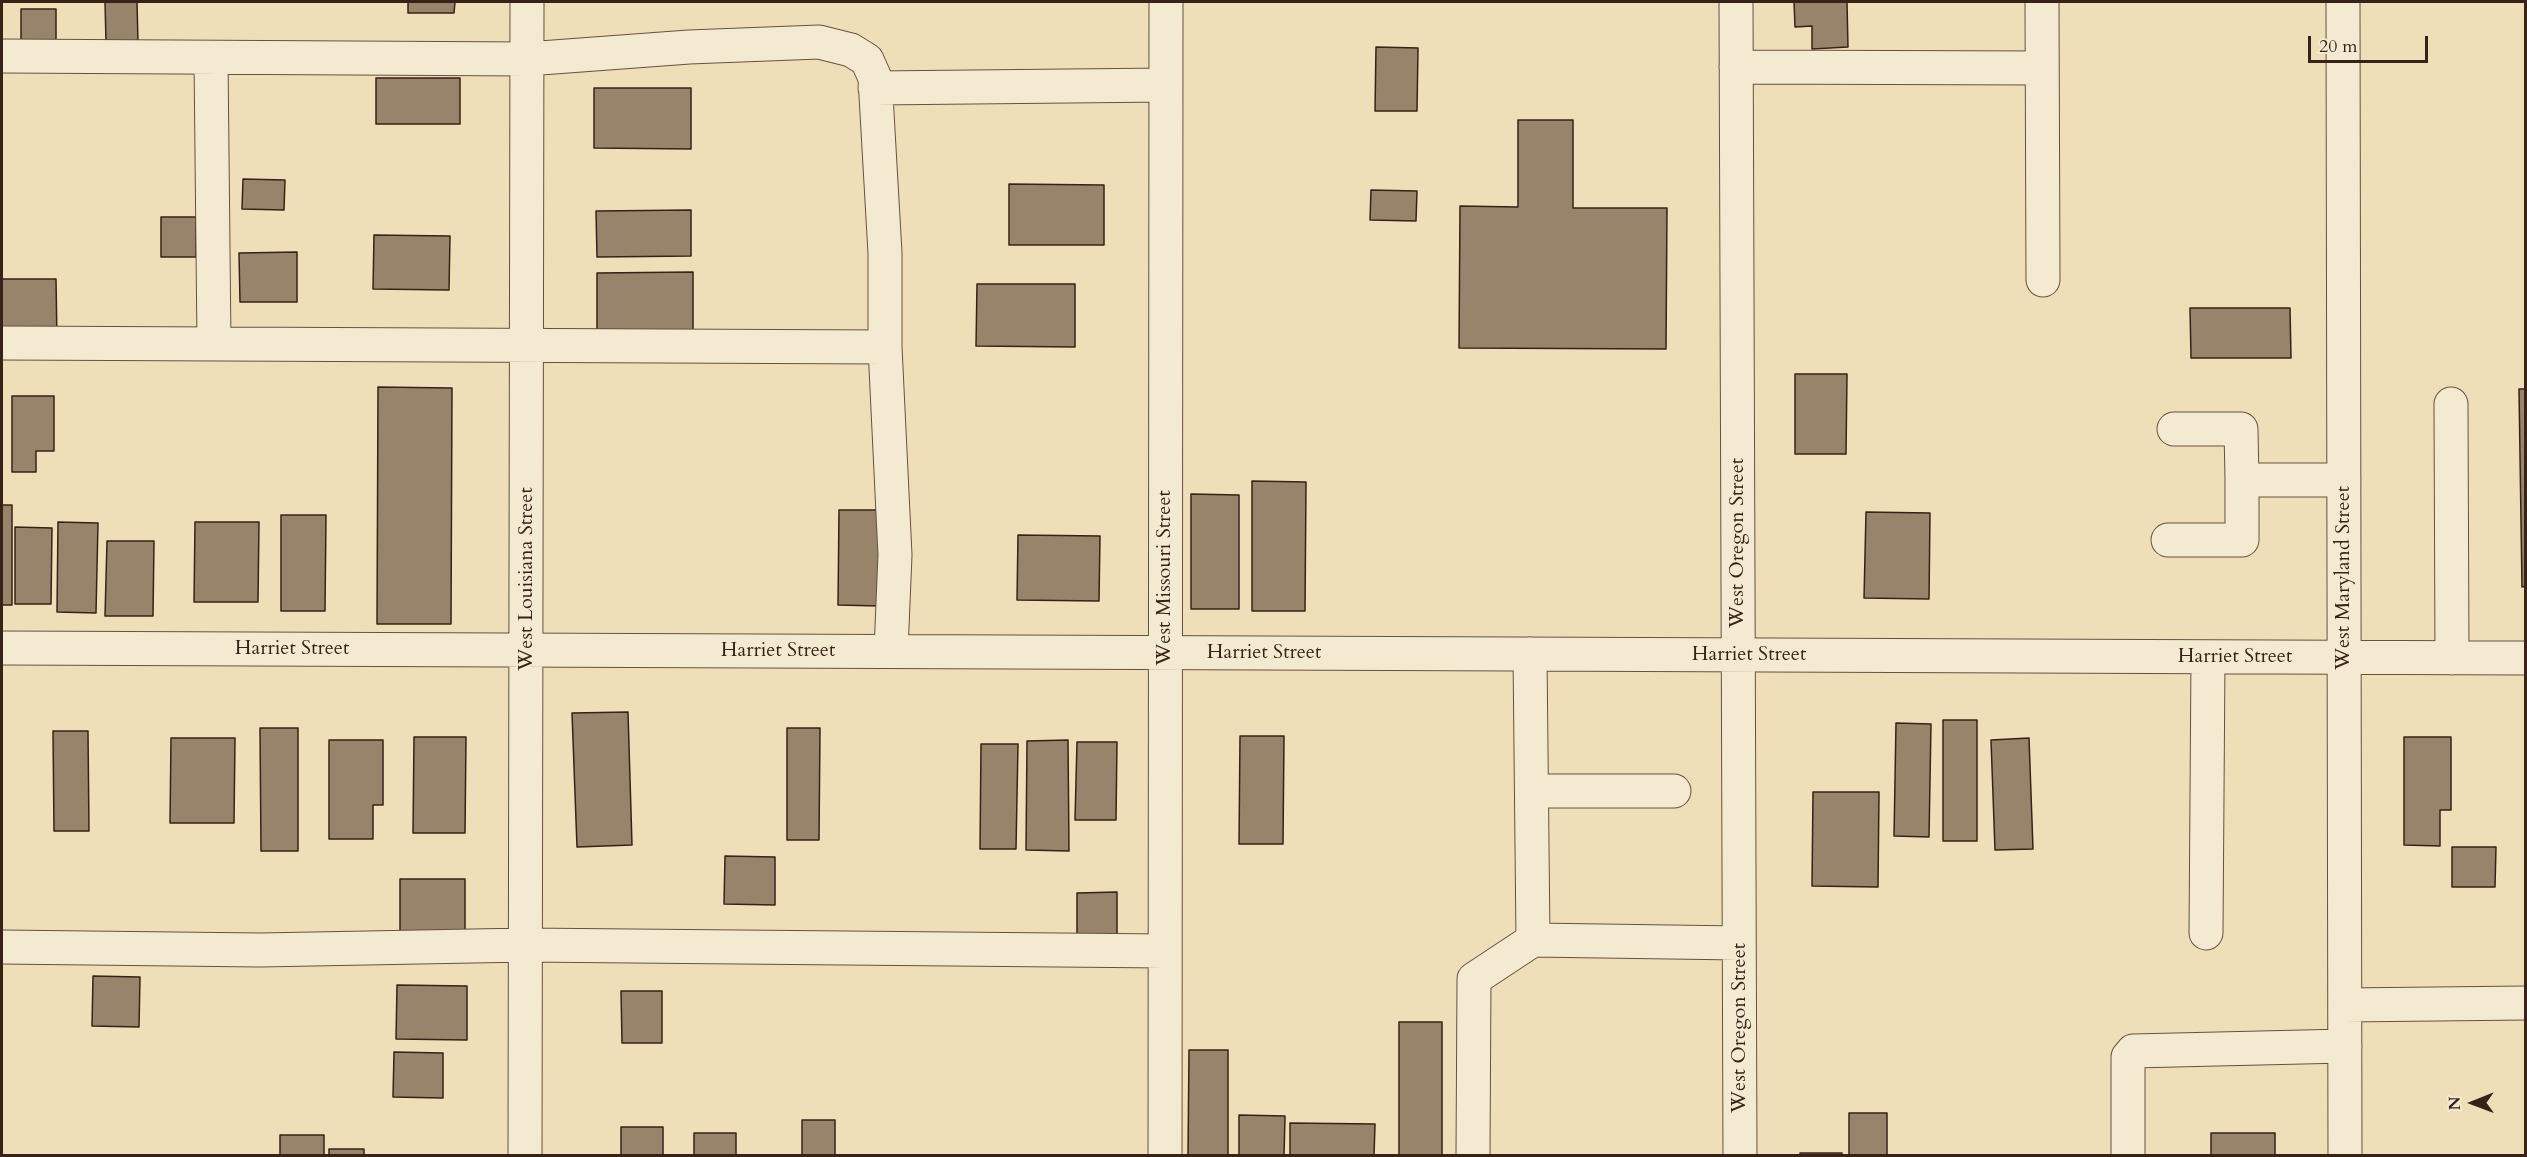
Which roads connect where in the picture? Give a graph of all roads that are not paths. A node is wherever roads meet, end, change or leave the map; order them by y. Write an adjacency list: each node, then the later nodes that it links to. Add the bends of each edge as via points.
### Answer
1 (527, 2): 8 (street, West Louisiana Street)
2 (1166, 2): 11 (street, West Missouri Street)
3 (1736, 2): 9 (street, West Oregon Street)
4 (2042, 2): 10 (street)
5 (2343, 2): 21 (street, West Maryland Street)
6 (2, 56): 7 (street)
7 (212, 58): 8 (street); 15 (street)
8 (527, 59): 12 (street, via 819,42 851,50 867,60); 16 (street, West Louisiana Street)
9 (1736, 67): 10 (street); 28 (street, West Oregon Street)
10 (2042, 68): 13 (street)
11 (1166, 85): 12 (street); 26 (street, West Missouri Street)
12 (875, 88): 17 (street, via 885,253)
13 (2043, 280)
14 (2, 343): 15 (street)
15 (214, 344): 16 (street)
16 (527, 346): 17 (street); 24 (street, West Louisiana Street)
17 (885, 347): 25 (street, via 895,555)
18 (2451, 404): 31 (street)
19 (2174, 429): 20 (street, via 2241,429)
20 (2242, 480): 21 (street); 22 (street, via 2242,540)
21 (2344, 480): 30 (street, West Maryland Street)
22 (2168, 540)
23 (2, 648): 24 (street, Harriet Street)
24 (527, 650): 25 (street, Harriet Street); 38 (street, West Louisiana Street)
25 (891, 651): 26 (street, Harriet Street)
26 (1165, 652): 27 (street, Harriet Street); 40 (street, West Missouri Street)
27 (1530, 654): 28 (street, Harriet Street); 34 (street)
28 (1738, 655): 29 (street, Harriet Street); 37 (street, West Oregon Street)
29 (2208, 657): 30 (street, Harriet Street); 35 (street)
30 (2344, 658): 31 (street, Harriet Street); 42 (street, West Maryland Street)
31 (2452, 658): 32 (street, Harriet Street)
32 (2526, 658)
33 (1674, 790): 34 (street)
34 (1533, 791): 36 (street)
35 (2206, 933)
36 (1533, 940): 37 (street); 46 (street, via 1474,979)
37 (1739, 943): 47 (street, West Oregon Street)
38 (526, 945): 39 (street, via 260,950); 40 (street); 44 (street, West Louisiana Street)
39 (2, 947)
40 (1165, 951): 45 (street, West Missouri Street)
41 (2526, 1003): 42 (street)
42 (2345, 1005): 43 (street, West Maryland Street)
43 (2345, 1046): 48 (street, via 2133,1051 2128,1057); 49 (street, West Maryland Street)
44 (525, 1155)
45 (1165, 1155)
46 (1473, 1155)
47 (1740, 1155)
48 (2128, 1155)
49 (2346, 1155)

